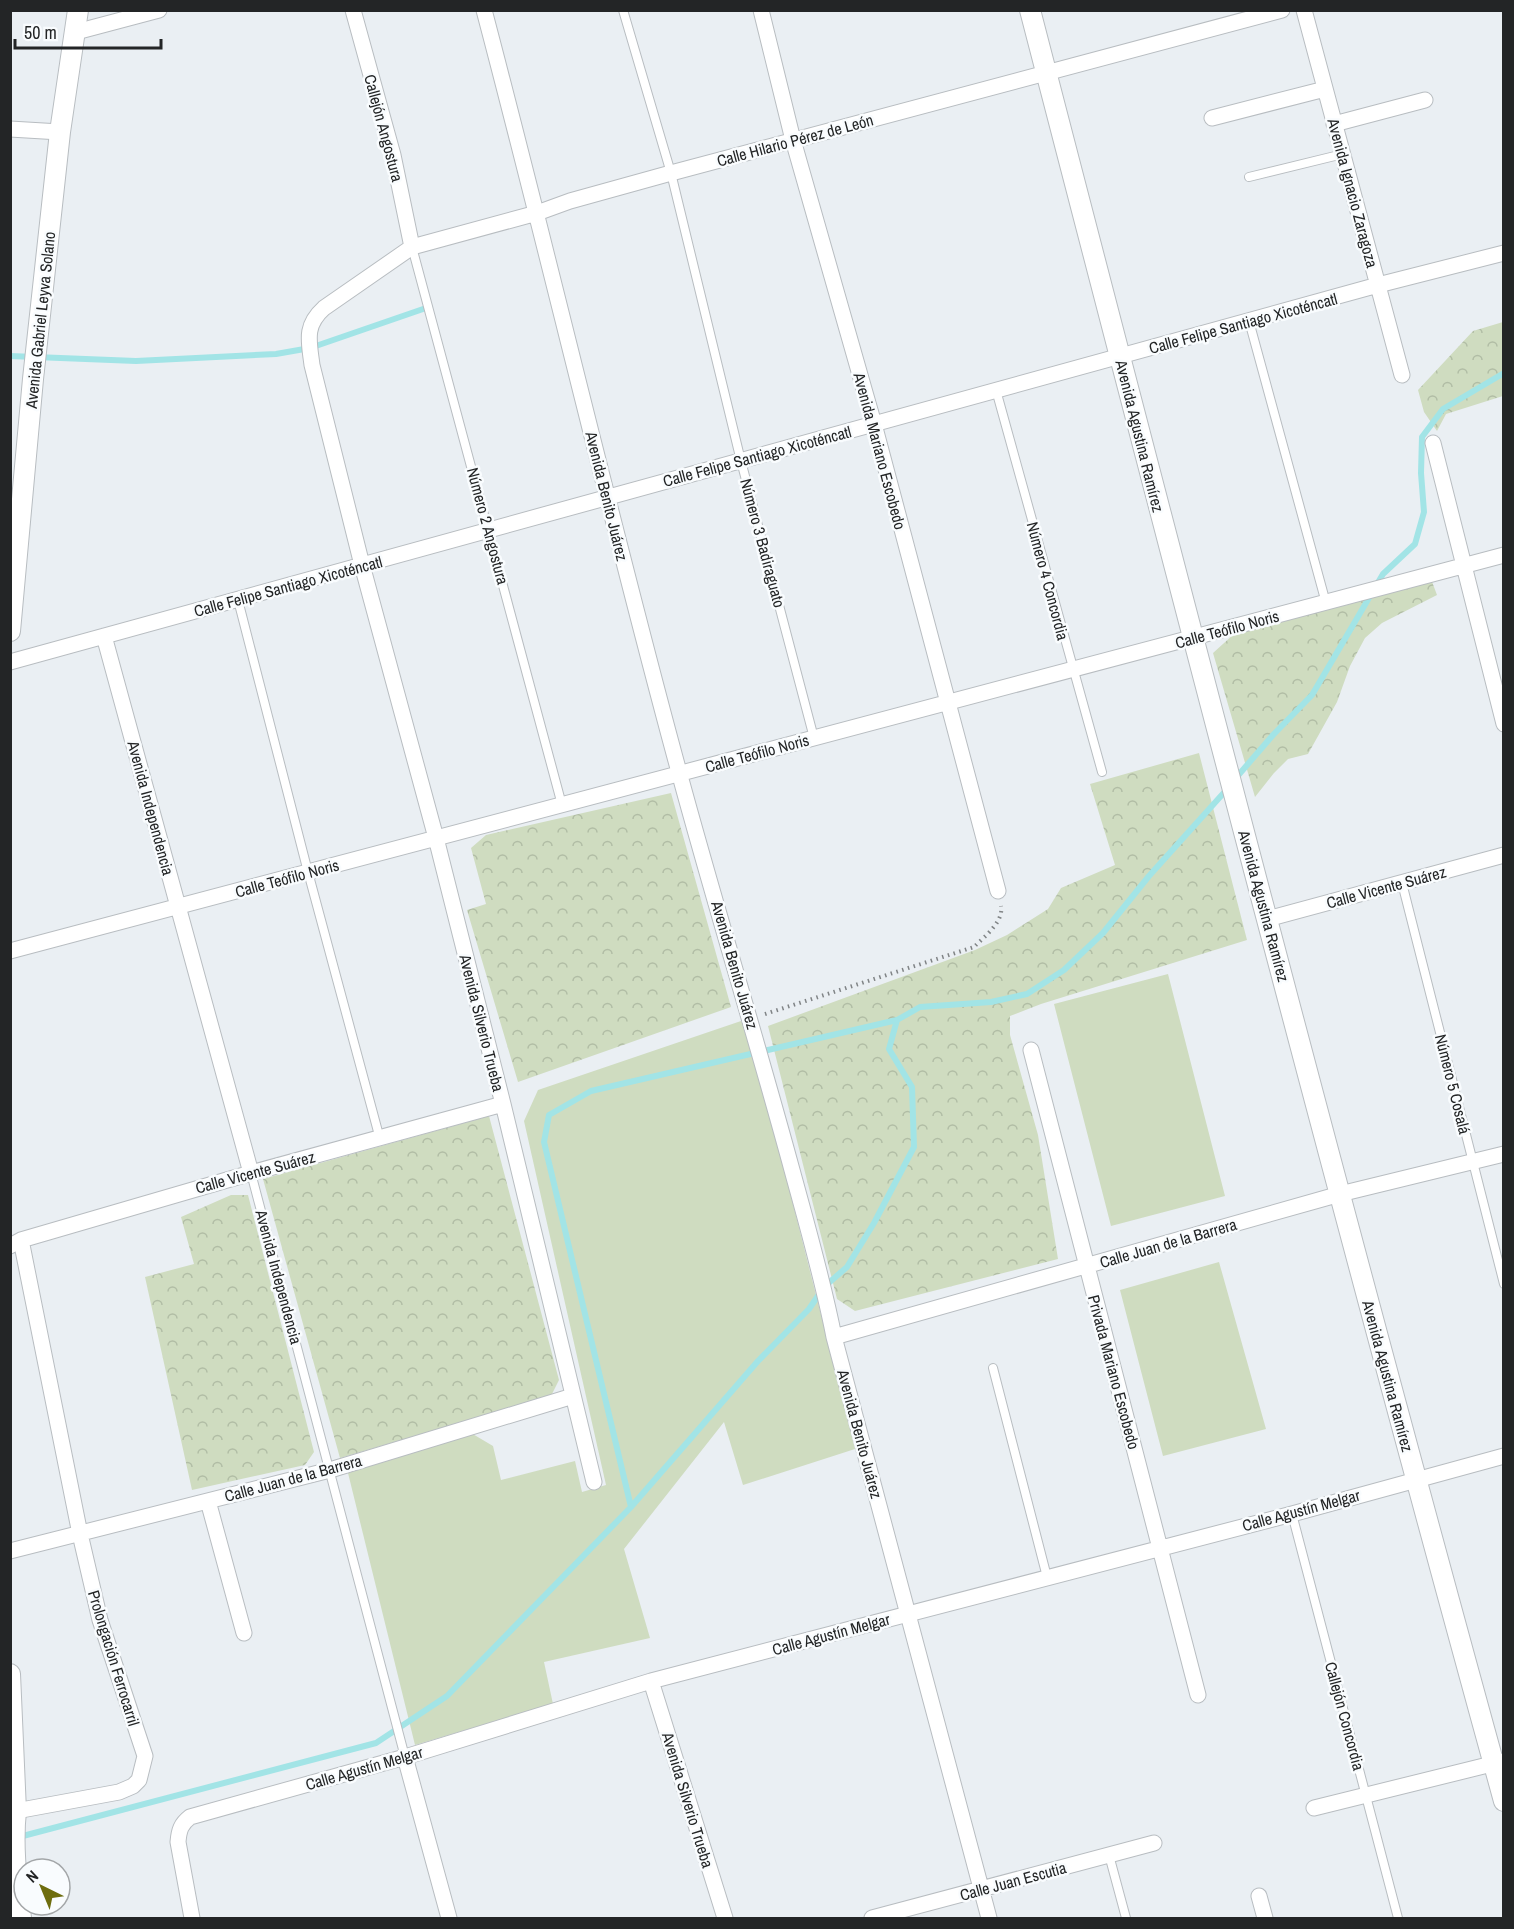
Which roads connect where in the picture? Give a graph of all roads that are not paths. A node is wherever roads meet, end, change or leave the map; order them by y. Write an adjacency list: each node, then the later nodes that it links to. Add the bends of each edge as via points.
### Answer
1 (78, 10): 10 (street, Avenida Gabriel Leyva Solano)
2 (159, 10): 10 (street)
3 (353, 10): 23 (street, Callejón Angostura, via 393,155)
4 (484, 10): 22 (street, Avenida Benito Juárez)
5 (623, 10): 20 (lane, Número 3 Badiraguato)
6 (761, 10): 18 (street, Avenida Mariano Escobedo)
7 (1030, 10): 11 (street, Avenida Agustina Ramírez)
8 (1282, 10): 11 (street, Calle Hilario Pérez de León)
9 (1304, 10): 12 (street, Avenida Ignacio Zaragoza)
10 (76, 32): 17 (street, Avenida Gabriel Leyva Solano)
11 (1046, 73): 18 (street, Calle Hilario Pérez de León); 28 (street, Avenida Agustina Ramírez)
12 (1325, 89): 14 (street); 15 (street, Avenida Ignacio Zaragoza)
13 (1425, 100): 15 (street)
14 (1212, 118)
15 (1334, 124): 19 (street, Avenida Ignacio Zaragoza)
16 (10, 129): 17 (street)
17 (60, 132): 41 (street, Avenida Gabriel Leyva Solano)
18 (793, 140): 20 (street, Calle Hilario Pérez de León); 31 (street, Avenida Mariano Escobedo)
19 (1343, 154): 21 (lane); 25 (street, Avenida Ignacio Zaragoza)
20 (671, 173): 22 (street, Calle Hilario Pérez de León); 33 (lane, Número 3 Badiraguato)
21 (1249, 177)
22 (537, 213): 23 (street, Calle Hilario Pérez de León); 34 (street, Avenida Benito Juárez)
23 (412, 247): 26 (street, Calle Hilario Pérez de León); 35 (lane, Número 2 Angostura)
24 (1503, 253): 25 (street, Calle Felipe Santiago Xicoténcatl)
25 (1378, 285): 27 (street, Calle Felipe Santiago Xicoténcatl); 29 (street, Avenida Ignacio Zaragoza)
26 (324, 308): 37 (street, Avenida Silverio Trueba, via 316,316 309,335 312,365)
27 (1249, 321): 28 (street, Calle Felipe Santiago Xicoténcatl); 40 (lane)
28 (1120, 356): 30 (street, Calle Felipe Santiago Xicoténcatl); 43 (street, Avenida Agustina Ramírez)
29 (1402, 375)
30 (996, 390): 31 (street, Calle Felipe Santiago Xicoténcatl); 45 (lane, Número 4 Concordia)
31 (874, 424): 33 (street, Calle Felipe Santiago Xicoténcatl); 46 (street, Avenida Mariano Escobedo)
32 (1433, 443): 38 (street)
33 (741, 461): 34 (street, Calle Felipe Santiago Xicoténcatl); 48 (lane, Número 3 Badiraguato)
34 (607, 498): 35 (street, Calle Felipe Santiago Xicoténcatl); 50 (street, Avenida Benito Juárez)
35 (489, 530): 37 (street, Calle Felipe Santiago Xicoténcatl); 51 (lane, Número 2 Angostura)
36 (1503, 555): 38 (street, Calle Teófilo Noris)
37 (362, 565): 39 (street, Calle Felipe Santiago Xicoténcatl); 52 (street, Avenida Silverio Trueba)
38 (1465, 566): 40 (street, Calle Teófilo Noris); 47 (street)
39 (238, 600): 42 (street, Calle Felipe Santiago Xicoténcatl); 54 (lane)
40 (1326, 603): 43 (street, Calle Teófilo Noris)
41 (10, 630)
42 (104, 636): 44 (street, Calle Felipe Santiago Xicoténcatl); 57 (street, Avenida Independencia)
43 (1192, 638): 45 (street, Calle Teófilo Noris); 58 (street, Avenida Agustina Ramírez)
44 (10, 662)
45 (1073, 669): 46 (street, Calle Teófilo Noris); 49 (lane, Número 4 Concordia)
46 (948, 702): 48 (street, Calle Teófilo Noris); 56 (street, Avenida Mariano Escobedo)
47 (1503, 724)
48 (814, 738): 50 (street, Calle Teófilo Noris)
49 (1102, 772)
50 (679, 774): 51 (street, Calle Teófilo Noris); 70 (street, Avenida Benito Juárez, via 760,1052)
51 (562, 805): 52 (street, Calle Teófilo Noris)
52 (436, 838): 54 (street, Calle Teófilo Noris); 61 (street, Avenida Silverio Trueba)
53 (1503, 855): 55 (street, Calle Vicente Suárez)
54 (308, 872): 57 (street, Calle Teófilo Noris); 62 (lane)
55 (1402, 883): 58 (street, Calle Vicente Suárez); 64 (lane, Número 5 Cosalá)
56 (998, 891)
57 (178, 907): 59 (street, Calle Teófilo Noris); 65 (street, Avenida Independencia)
58 (1267, 919): 66 (street, Avenida Agustina Ramírez)
59 (10, 951)
60 (1031, 1050): 68 (street, Privada Mariano Escobedo)
61 (502, 1104): 62 (street, Calle Vicente Suárez); 72 (street, Avenida Silverio Trueba)
62 (381, 1139): 65 (street, Calle Vicente Suárez)
63 (1503, 1154): 64 (street, Calle Juan de la Barrera)
64 (1473, 1162): 66 (street, Calle Juan de la Barrera); 69 (lane, Número 5 Cosalá)
65 (251, 1173): 67 (street, Calle Vicente Suárez); 74 (lane, Avenida Independencia)
66 (1340, 1194): 68 (street, Calle Juan de la Barrera); 75 (street, Avenida Agustina Ramírez)
67 (16, 1243): 79 (street, Prolongación Ferrocarril)
68 (1087, 1266): 70 (street, Calle Juan de la Barrera); 80 (street, Privada Mariano Escobedo)
69 (1503, 1284)
70 (834, 1337): 83 (street, Avenida Benito Juárez)
71 (993, 1368): 82 (lane)
72 (573, 1396): 74 (street, Calle Juan de la Barrera); 76 (street, Avenida Silverio Trueba)
73 (1503, 1456): 75 (street, Calle Agustín Melgar)
74 (330, 1470): 77 (street, Calle Juan de la Barrera); 88 (lane, Avenida Independencia)
75 (1415, 1480): 78 (street, Calle Agustín Melgar); 89 (street, Avenida Agustina Ramírez)
76 (594, 1482)
77 (208, 1501): 79 (street, Calle Juan de la Barrera); 84 (street)
78 (1292, 1514): 80 (street, Calle Agustín Melgar); 90 (lane, Callejón Concordia)
79 (80, 1534): 81 (street, Calle Juan de la Barrera); 93 (street, Prolongación Ferrocarril, via 100,1620 145,1756 139,1780 133,1786)
80 (1160, 1547): 82 (street, Calle Agustín Melgar); 87 (street, Privada Mariano Escobedo)
81 (10, 1551)
82 (1047, 1577): 83 (street, Calle Agustín Melgar)
83 (908, 1613): 86 (street, Calle Agustín Melgar); 96 (street, Avenida Benito Juárez)
84 (244, 1634)
85 (10, 1674): 93 (street)
86 (651, 1681): 88 (street, Calle Agustín Melgar); 101 (street, Avenida Silverio Trueba)
87 (1198, 1695)
88 (405, 1757): 99 (street, Calle Agustín Melgar, via 183,1822 178,1842); 100 (street, Avenida Independencia)
89 (1498, 1762): 90 (street); 91 (street, Avenida Agustina Ramírez)
90 (1365, 1796): 92 (street); 106 (lane, Callejón Concordia)
91 (1503, 1801)
92 (1314, 1808)
93 (15, 1818): 98 (street)
94 (1154, 1843): 95 (street, Calle Juan Escutia)
95 (1108, 1856): 96 (street, Calle Juan Escutia); 104 (lane)
96 (981, 1889): 102 (street, Calle Juan Escutia); 103 (street, Avenida Benito Juárez)
97 (1260, 1896): 105 (street)
98 (21, 1918)
99 (192, 1918)
100 (449, 1918)
101 (725, 1918)
102 (873, 1918)
103 (989, 1918)
104 (1125, 1918)
105 (1265, 1918)
106 (1398, 1918)

